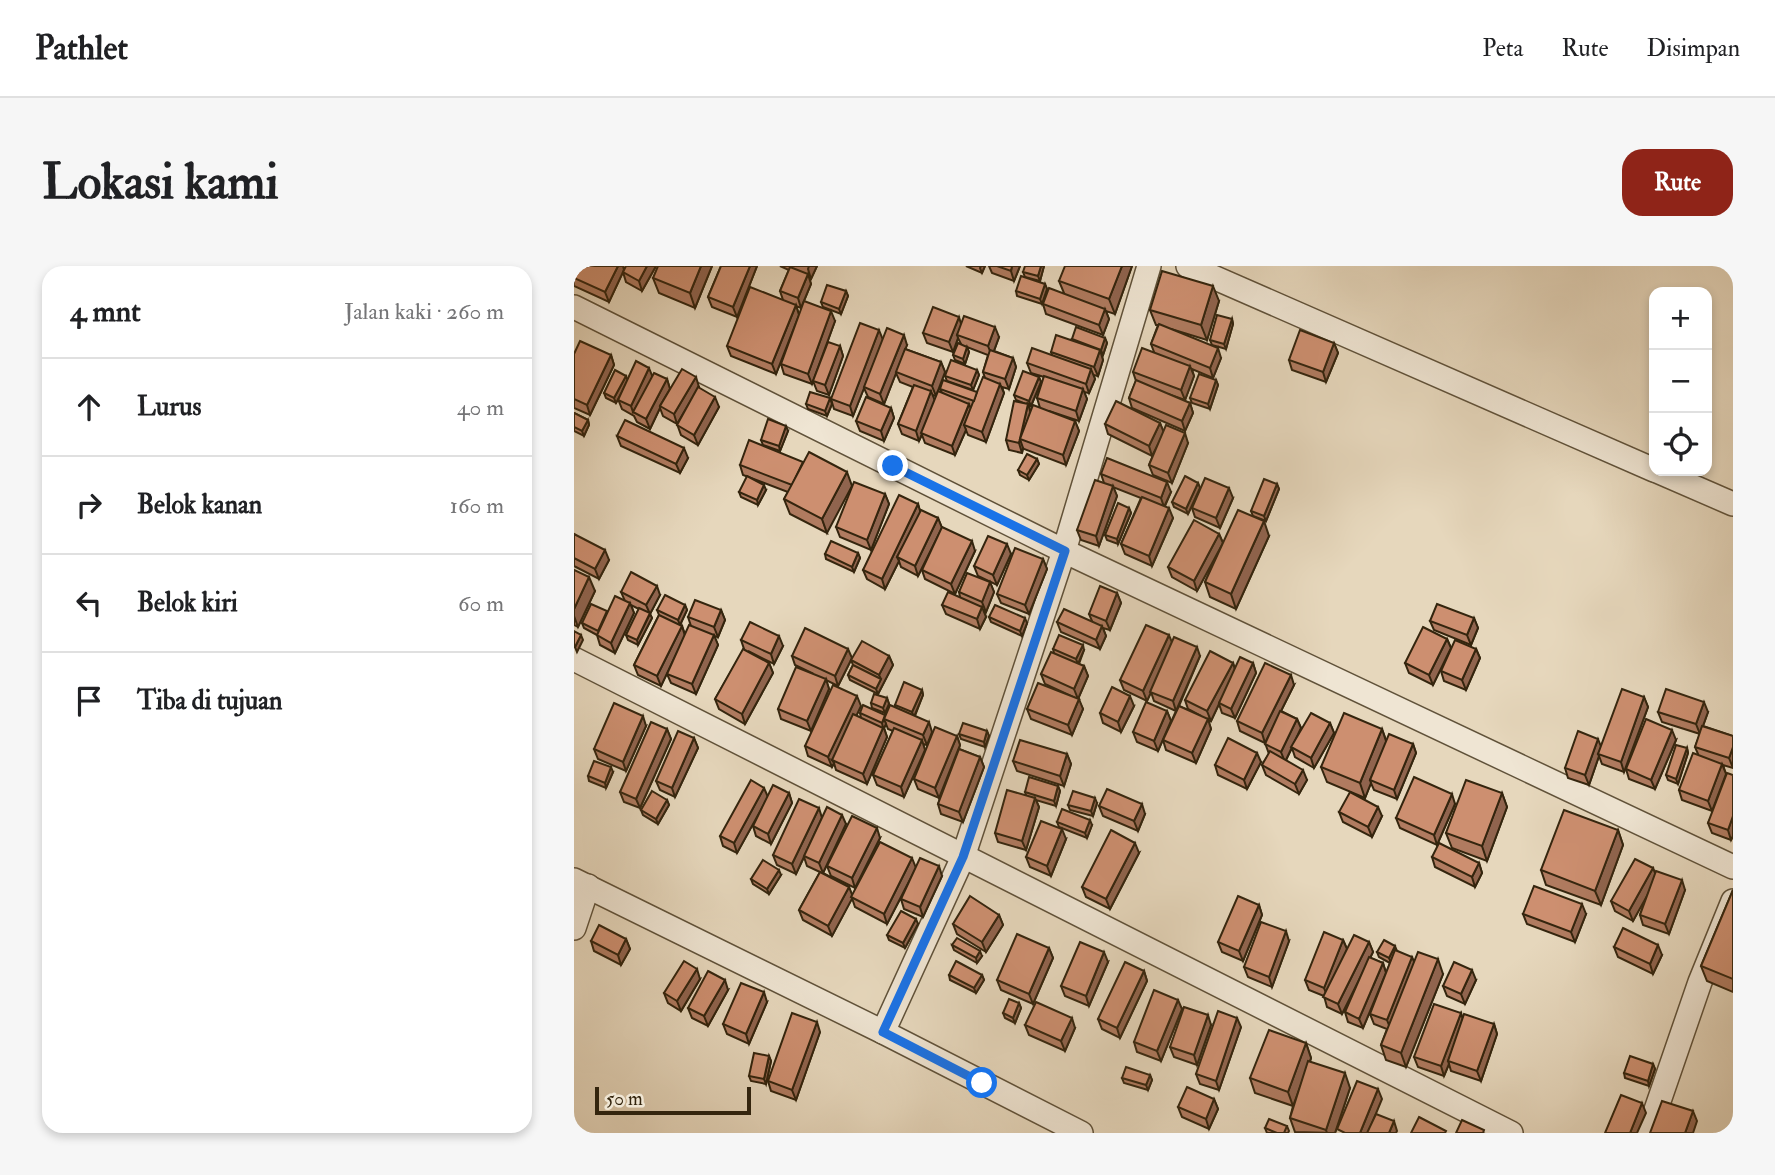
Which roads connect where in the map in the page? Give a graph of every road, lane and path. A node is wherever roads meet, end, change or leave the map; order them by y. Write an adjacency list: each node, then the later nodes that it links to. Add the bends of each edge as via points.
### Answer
1 (1149, 266): 7 (street)
2 (1188, 266): 4 (street)
3 (574, 307): 7 (street)
4 (1649, 467)
5 (1670, 476): 6 (street)
6 (1733, 504)
7 (1065, 551): 9 (street); 10 (street)
8 (574, 659): 9 (street)
9 (963, 857): 14 (street); 16 (street)
10 (1733, 867)
11 (581, 883): 13 (street); 14 (street)
12 (1733, 901): 17 (street)
13 (574, 928)
14 (883, 1032): 15 (street)
15 (1081, 1133)
16 (1511, 1133)
17 (1648, 1133)

